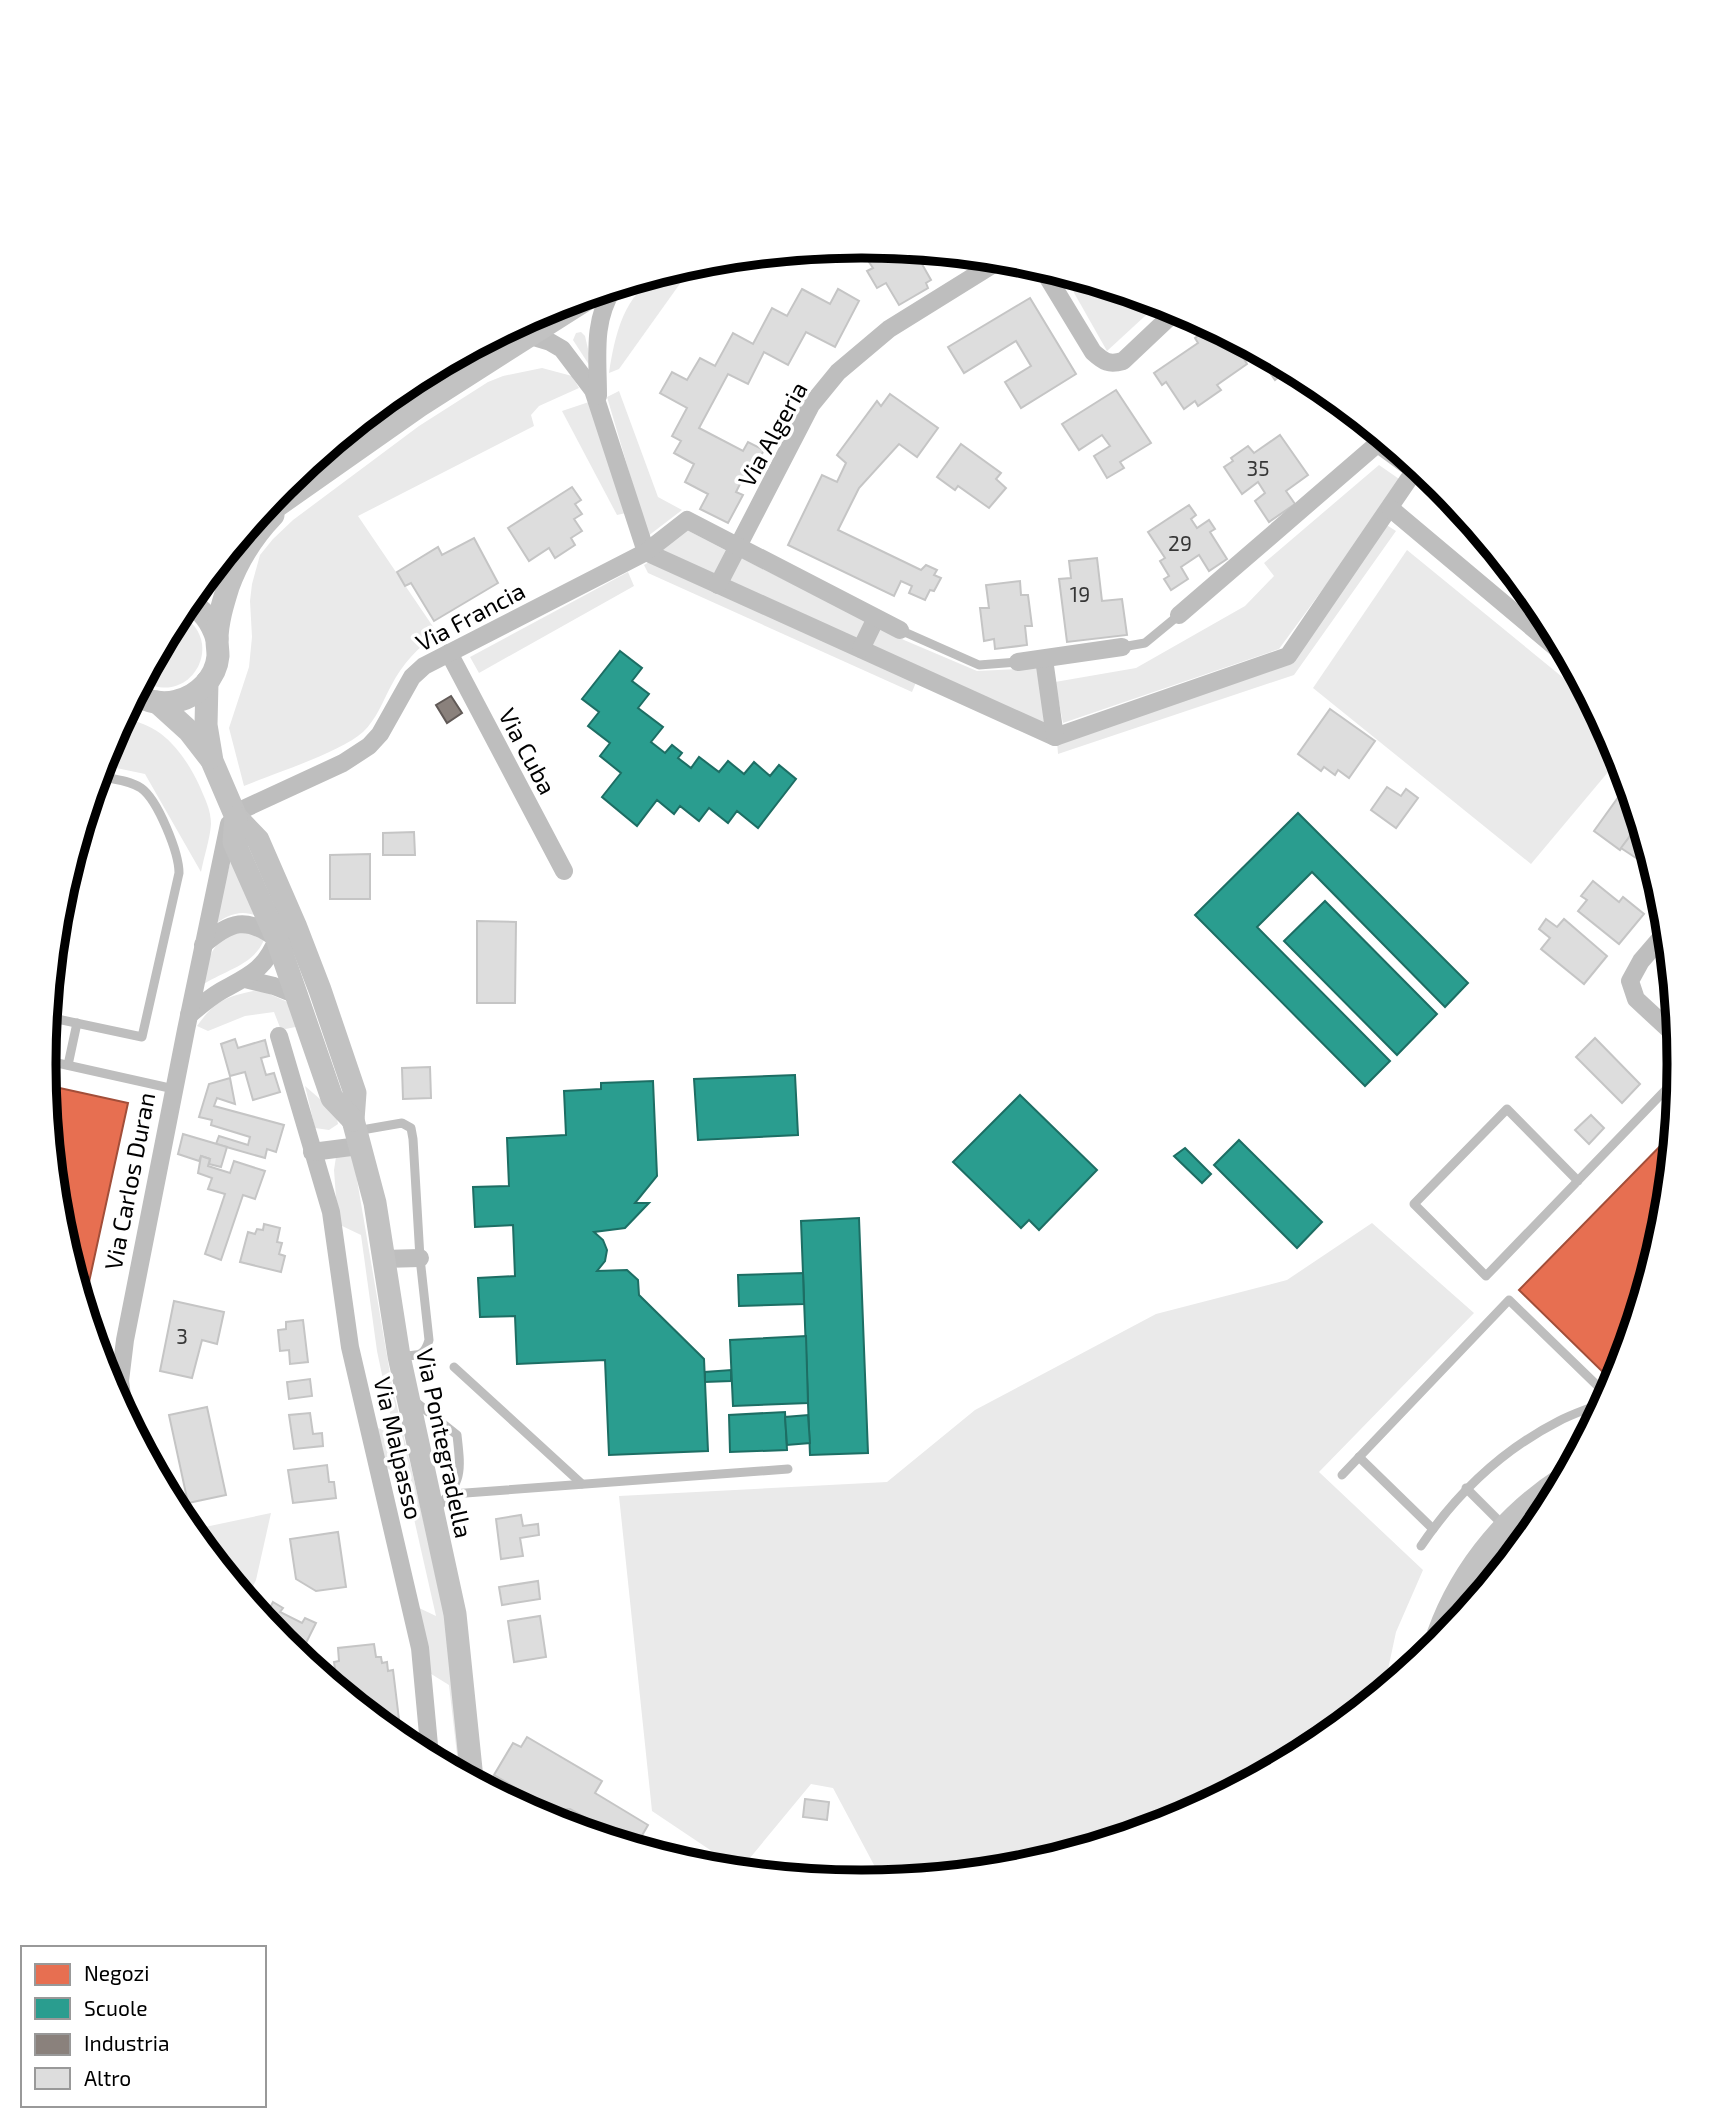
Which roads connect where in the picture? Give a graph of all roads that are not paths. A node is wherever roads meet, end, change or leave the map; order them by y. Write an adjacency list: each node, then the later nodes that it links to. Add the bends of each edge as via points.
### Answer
1 (981, 267): 12 (street, Via Algeria, via 889,329 838,372 811,405)
2 (1050, 281): 5 (street, via 1103,362 1123,361)
3 (607, 300): 7 (street, via 597,331)
4 (557, 319): 6 (street)
5 (1167, 319)
6 (530, 336): 7 (street, via 562,349); 10 (street, via 419,406)
7 (597, 399): 13 (street)
8 (1377, 445): 16 (street)
9 (1412, 476): 11 (street)
10 (290, 497): 20 (street, Via Pontegradella, via 255,535 239,561 224,601)
11 (1390, 508): 19 (street); 29 (street, via 1288,656)
12 (739, 548): 13 (street, Via Francia, via 687,520); 14 (street, Via Algeria); 17 (street)
13 (646, 552): 14 (street); 23 (street, Via Francia)
14 (718, 585): 22 (street)
15 (197, 609): 20 (street)
16 (1179, 615): 21 (lane, via 1145,643)
17 (876, 618): 18 (street); 22 (street)
18 (900, 631): 25 (lane, via 979,665)
19 (1545, 638)
20 (217, 639): 26 (street, Via Pontegradella, via 216,661)
21 (1122, 647): 24 (street)
22 (861, 649): 29 (street)
23 (449, 653): 32 (street, Via Francia, via 412,677 380,734 362,751); 33 (street, Via Cuba)
24 (1044, 659): 25 (street); 29 (street)
25 (1018, 662)
26 (207, 682): 27 (street, via 175,702); 30 (street, Via Pontegradella, via 206,725)
27 (144, 698)
28 (144, 699): 30 (street, Via Pontegradella, via 189,731)
29 (1055, 737)
30 (212, 761): 32 (street, Via Pontegradella)
31 (109, 778): 41 (lane, via 132,783 149,796 177,855 179,873 142,1037)
32 (234, 813): 34 (street, Via Pontegradella, via 258,840); 36 (street, Via Carlos Duran)
33 (564, 871)
34 (288, 936): 36 (street, via 255,925 232,925); 37 (street); 38 (street, Via Pontegradella); 48 (street, Via Pontegradella, via 320,990 355,1093)
35 (1657, 942): 42 (street, via 1630,981 1636,999)
36 (203, 946): 39 (street, Via Carlos Duran)
37 (244, 979): 38 (street); 39 (street)
38 (299, 996): 48 (street, Via Pontegradella, via 332,1098)
39 (188, 1015): 46 (street, Via Carlos Duran)
40 (58, 1019): 41 (lane)
41 (77, 1023): 45 (lane)
42 (1666, 1027)
43 (279, 1036): 49 (street, Via Malpasso)
44 (56, 1063): 45 (lane)
45 (68, 1065): 46 (lane)
46 (174, 1088): 55 (street, Via Carlos Duran)
47 (1666, 1089): 50 (lane)
48 (356, 1132): 49 (street); 51 (lane, via 402,1123 411,1128); 52 (street, Via Pontegradella, via 375,1203)
49 (312, 1153): 71 (street, Via Malpasso, via 331,1212 350,1347 420,1648)
50 (1578, 1181): 50 (lane, via 1486,1276 1414,1204 1507,1110)
51 (420, 1258): 52 (street); 53 (lane, via 429,1340 420,1355)
52 (383, 1259): 53 (street, Via Pontegradella)
53 (399, 1356): 57 (street, Via Pontegradella)
54 (454, 1367): 62 (lane)
55 (120, 1379)
56 (1599, 1387): 59 (lane, via 1509,1300)
57 (407, 1394): 65 (lane, via 457,1435 460,1462); 66 (street, Via Pontegradella)
58 (1589, 1408): 63 (lane, via 1547,1427)
59 (1359, 1457): 61 (lane); 68 (lane)
60 (788, 1469): 62 (lane)
61 (1342, 1475)
62 (582, 1484): 65 (lane)
63 (1466, 1488): 67 (lane); 68 (lane)
64 (1543, 1493): 67 (street)
65 (452, 1494): 66 (lane)
66 (433, 1513): 72 (street, Via Pontegradella, via 455,1614)
67 (1505, 1527): 70 (street, via 1473,1566)
68 (1433, 1528): 69 (lane)
69 (1421, 1546)
70 (1446, 1617)
71 (429, 1743)
72 (471, 1768)

